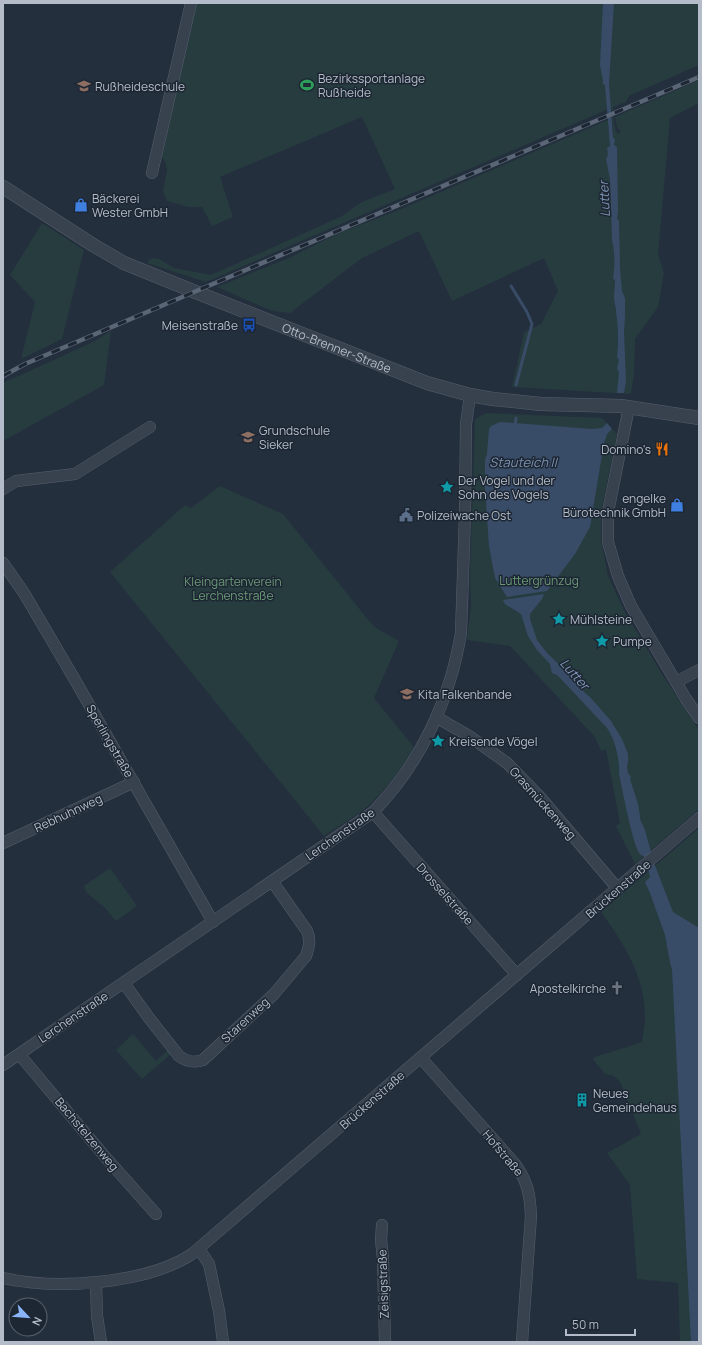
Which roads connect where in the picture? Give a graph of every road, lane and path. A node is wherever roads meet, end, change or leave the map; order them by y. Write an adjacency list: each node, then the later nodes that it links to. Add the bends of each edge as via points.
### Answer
1 (191, 3): 2 (street)
2 (152, 173)
3 (3, 187): 4 (street, Otto-Brenner-Straße, via 112,257 140,270 427,383)
4 (470, 395): 5 (street, Otto-Brenner-Straße, via 541,404); 12 (street, Lerchenstraße, via 466,424 461,633 454,668)
5 (629, 407): 6 (street, Otto-Brenner-Straße); 11 (street, via 608,512 608,542 618,576 631,606)
6 (699, 418)
7 (150, 428): 8 (street, via 75,474 16,482)
8 (3, 489)
9 (3, 563): 14 (street, Sperlingstraße, via 24,593)
10 (699, 670): 11 (street)
11 (676, 682): 13 (street)
12 (436, 718): 15 (street, Lerchenstraße, via 407,771 390,795); 19 (street, Grasmückenweg, via 469,736 506,762 540,797)
13 (699, 718)
14 (134, 782): 17 (street, Rebhuhnweg); 20 (street, Sperlingstraße)
15 (373, 812): 18 (street, Lerchenstraße); 21 (street, Drosselstraße)
16 (699, 818): 19 (street, Brückenstraße)
17 (3, 843)
18 (272, 881): 20 (street, Lerchenstraße); 22 (street, Starenweg, via 309,936 310,945 306,956 274,994 203,1060 184,1060)
19 (618, 888): 21 (street, Brückenstraße)
20 (213, 922): 22 (street, Lerchenstraße)
21 (518, 975): 24 (street, Brückenstraße)
22 (124, 983): 23 (street, Lerchenstraße)
23 (19, 1054): 25 (street, Lerchenstraße); 26 (street, Bachstelzenweg)
24 (421, 1058): 28 (street, Brückenstraße); 34 (street, Hofstraße, via 515,1164 526,1182 531,1216)
25 (3, 1065)
26 (156, 1214)
27 (382, 1225): 33 (street, Zeisigstraße)
28 (199, 1249): 30 (street, Brückenstraße, via 185,1259 154,1271); 32 (street, via 209,1264 220,1311)
29 (3, 1278): 30 (street, Brückenstraße, via 45,1284)
30 (96, 1282): 31 (street, via 97,1316)
31 (102, 1342)
32 (223, 1342)
33 (385, 1342)
34 (522, 1342)

